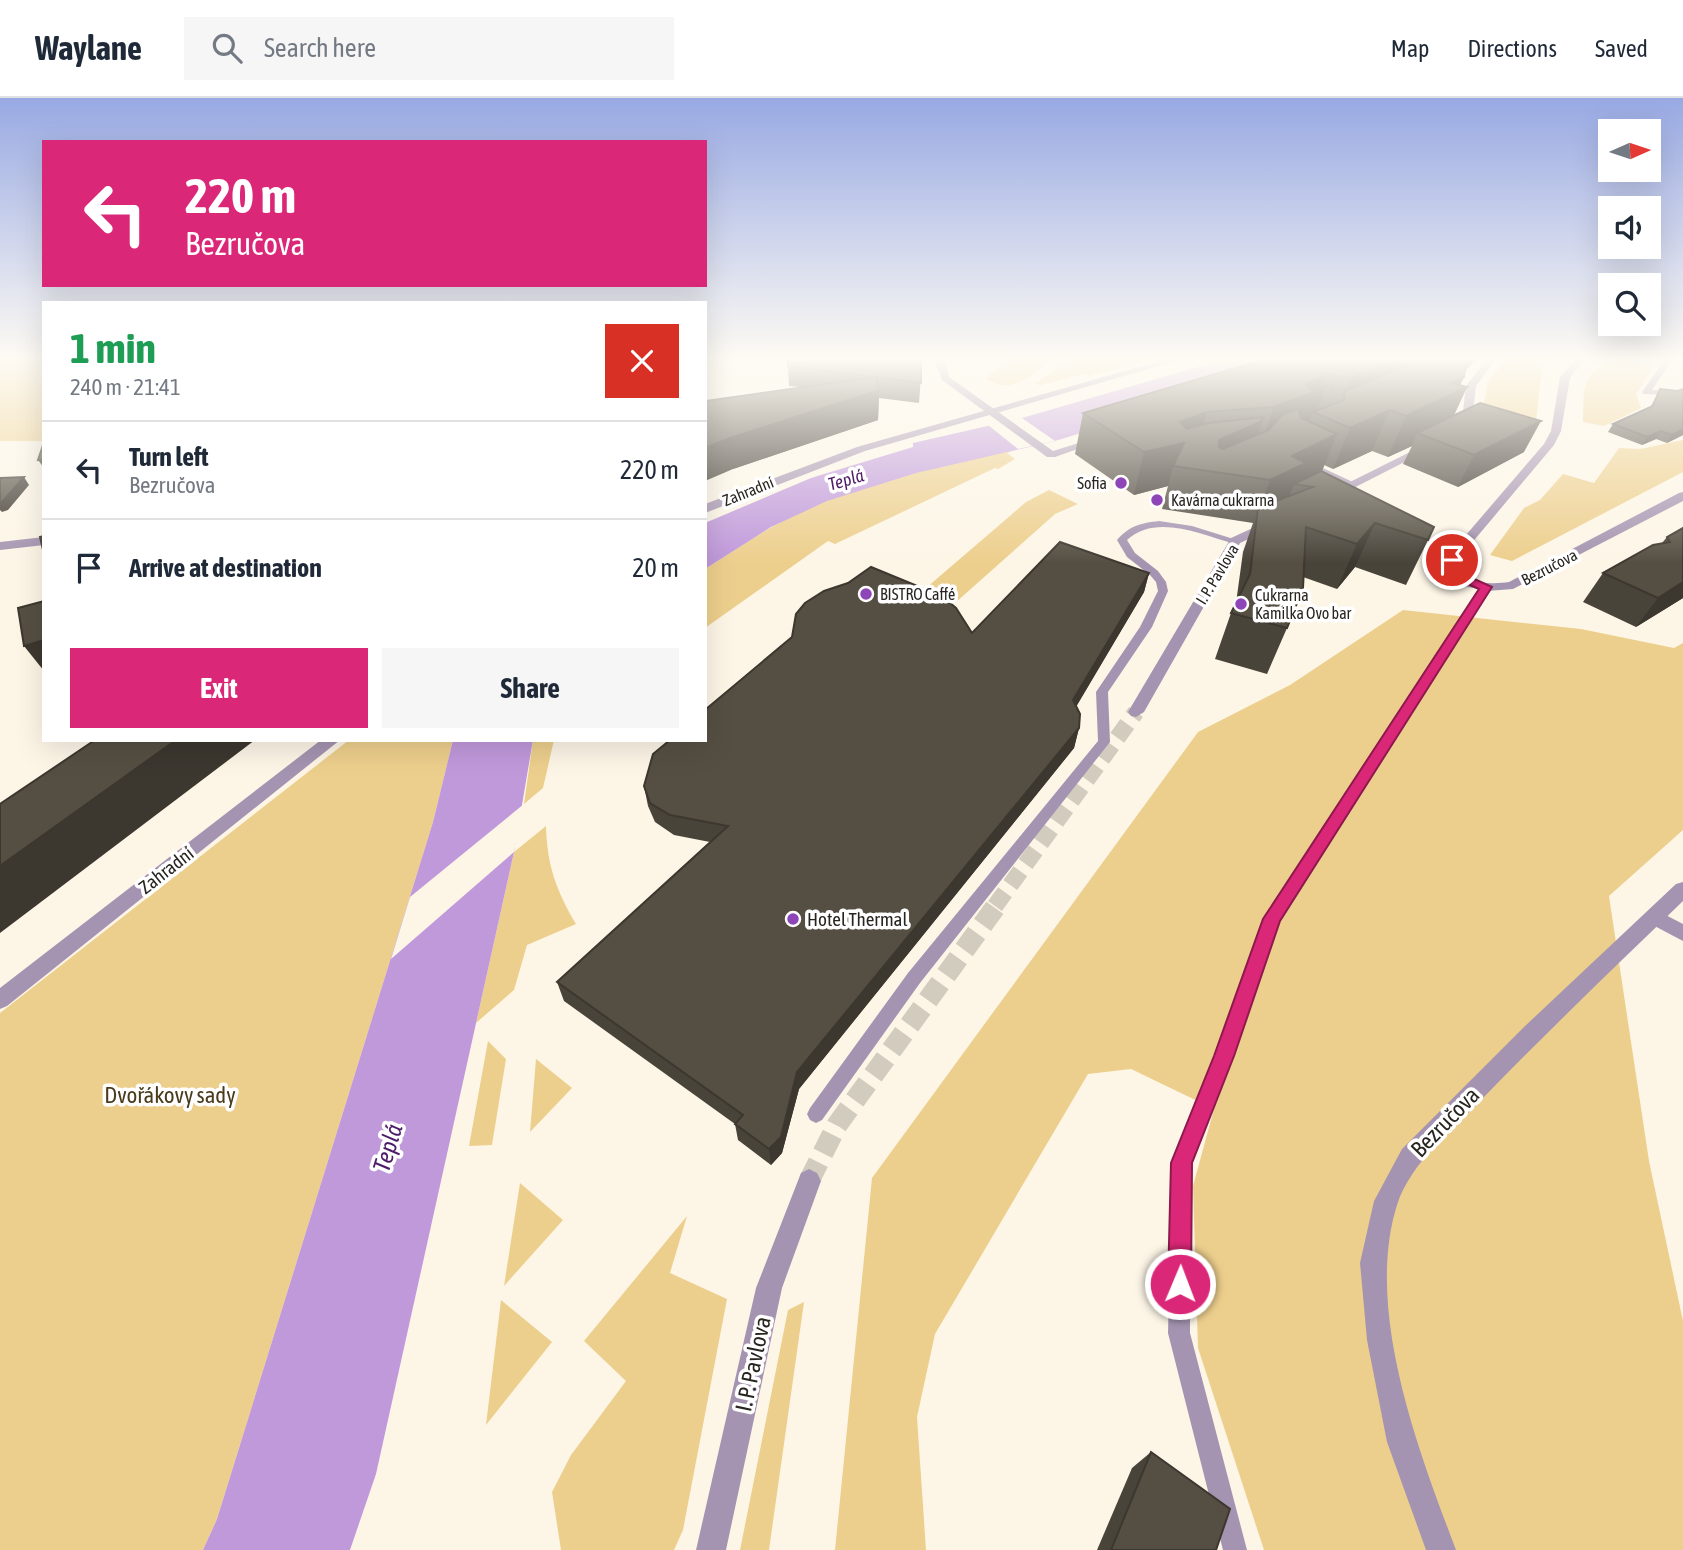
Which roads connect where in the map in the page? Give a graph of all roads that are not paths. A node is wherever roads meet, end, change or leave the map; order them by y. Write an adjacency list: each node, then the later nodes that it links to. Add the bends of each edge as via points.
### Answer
1 (940, 427): 12 (street, Zahradní, via 780,477)
2 (1013, 427): 5 (street, via 1051,455)
3 (1460, 427): 6 (street)
4 (1557, 427): 17 (street, via 1549,445 1452,560 1456,574)
5 (1115, 435)
6 (1452, 435)
7 (1441, 440): 9 (street)
8 (1291, 457): 9 (lane)
9 (1352, 484): 11 (street)
10 (1683, 496): 17 (street, Bezručova, via 1513,585)
11 (1316, 502)
12 (707, 508)
13 (1280, 519): 15 (street, I. P. Pavlova)
14 (42, 541): 16 (street)
15 (1235, 541): 18 (street, I. P. Pavlova); 24 (lane, via 1168,525 1144,524 1126,534 1124,547 1154,573 1163,591 1146,627 1102,692 1104,742 915,978)
16 (0, 546)
17 (1486, 587): 27 (lane, via 1272,919 1181,1163 1179,1333)
18 (1136, 712)
19 (329, 742): 23 (street, Zahradní)
20 (1683, 889): 21 (street, Bezručova)
21 (1654, 917): 22 (street); 28 (street, Bezručova, via 1410,1157 1386,1201 1373,1263 1380,1340 1401,1442)
22 (1683, 933)
23 (0, 1000)
24 (816, 1114)
25 (808, 1181): 26 (street, I. P. Pavlova, via 769,1288)
26 (711, 1550)
27 (1235, 1550)
28 (1441, 1550)

